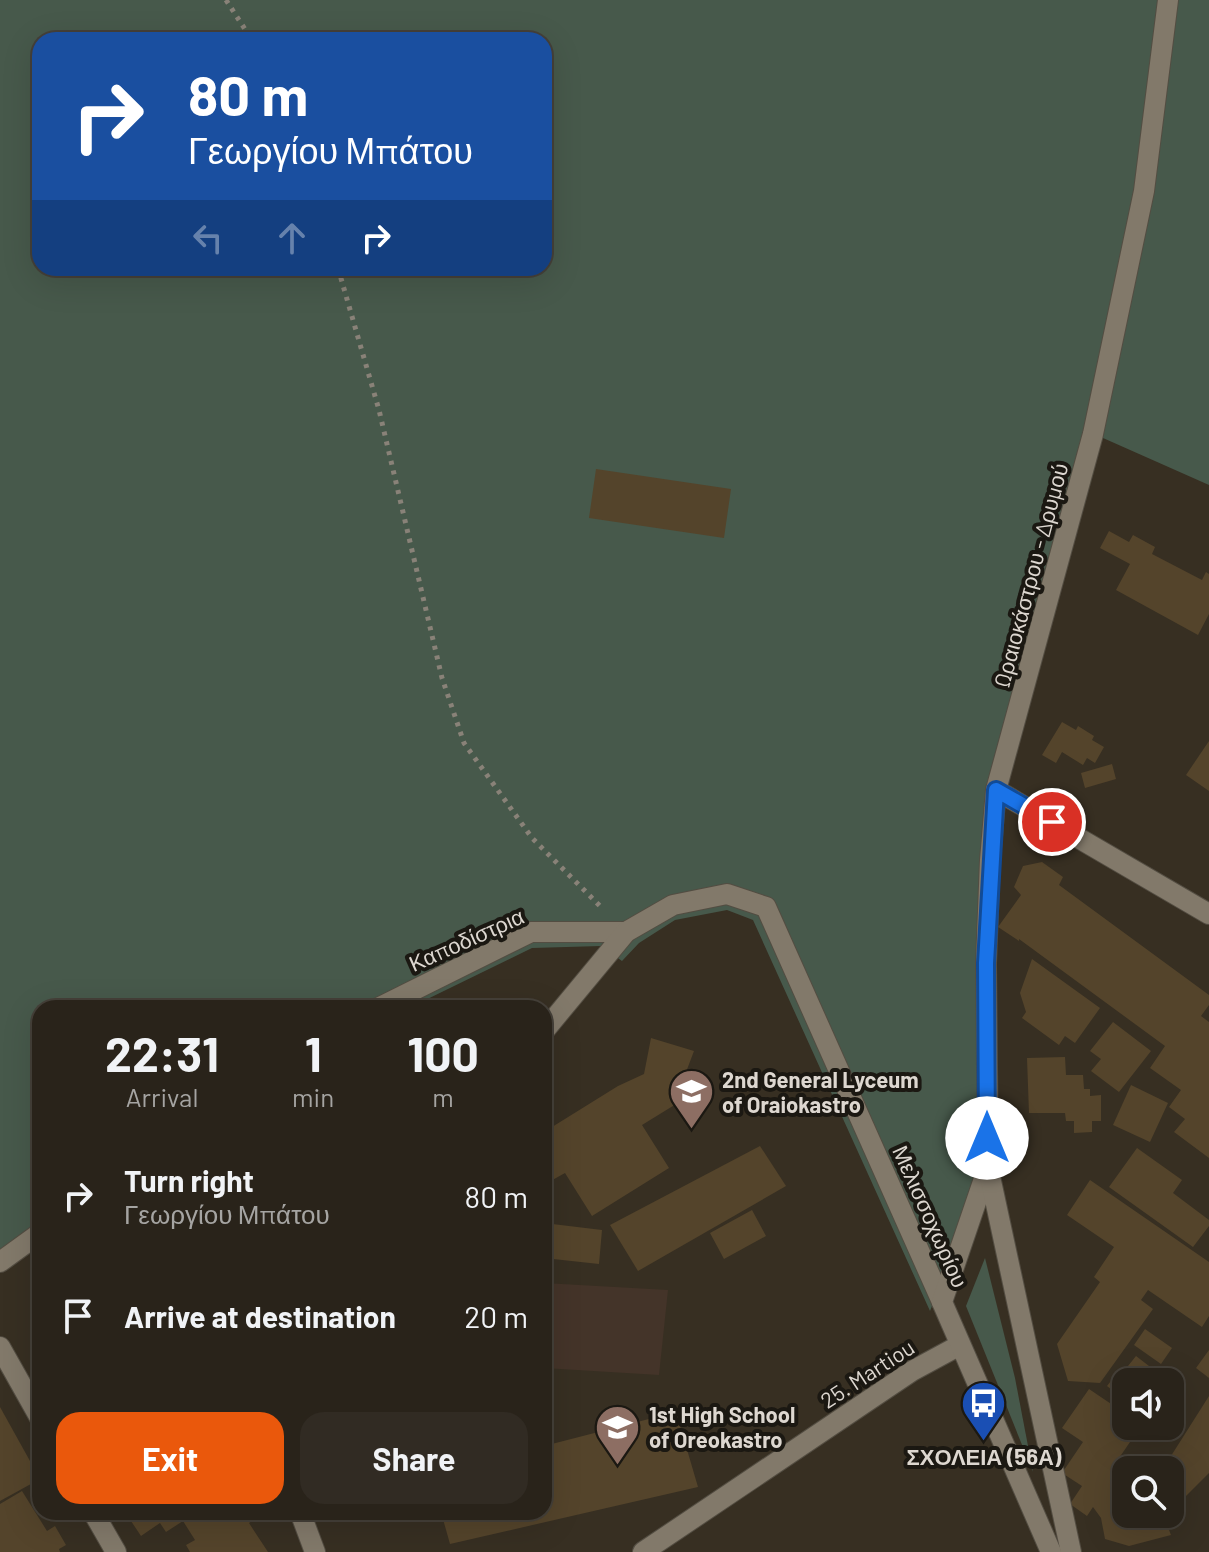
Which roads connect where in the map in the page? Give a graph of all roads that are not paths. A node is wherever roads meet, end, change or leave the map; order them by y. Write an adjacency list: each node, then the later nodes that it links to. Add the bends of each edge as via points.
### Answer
1 (1168, 0): 2 (main road, Ωραιοκάστρου - Δρυμού, via 1144,191 1093,434)
2 (996, 790): 3 (main road); 7 (main road, Ωραιοκάστρου - Δρυμού, via 986,963)
3 (1209, 914)
4 (626, 932): 5 (main road, Καποδίστρια, via 531,932); 6 (main road); 10 (main road, Μελισσοχωρίου, via 673,905 727,894 766,907)
5 (394, 1000)
6 (552, 1021)
7 (988, 1167): 10 (main road); 20 (main road)
8 (32, 1239): 9 (main road)
9 (0, 1262)
10 (942, 1302): 11 (main road, Μελισσοχωρίου)
11 (960, 1345): 18 (main road, 25. Martiou, via 912,1371); 19 (main road, Μελισσοχωρίου)
12 (0, 1347): 13 (main road)
13 (32, 1404)
14 (98, 1520): 16 (main road)
15 (303, 1520): 17 (main road)
16 (116, 1552)
17 (315, 1552)
18 (643, 1552)
19 (1051, 1552)
20 (1071, 1552)

